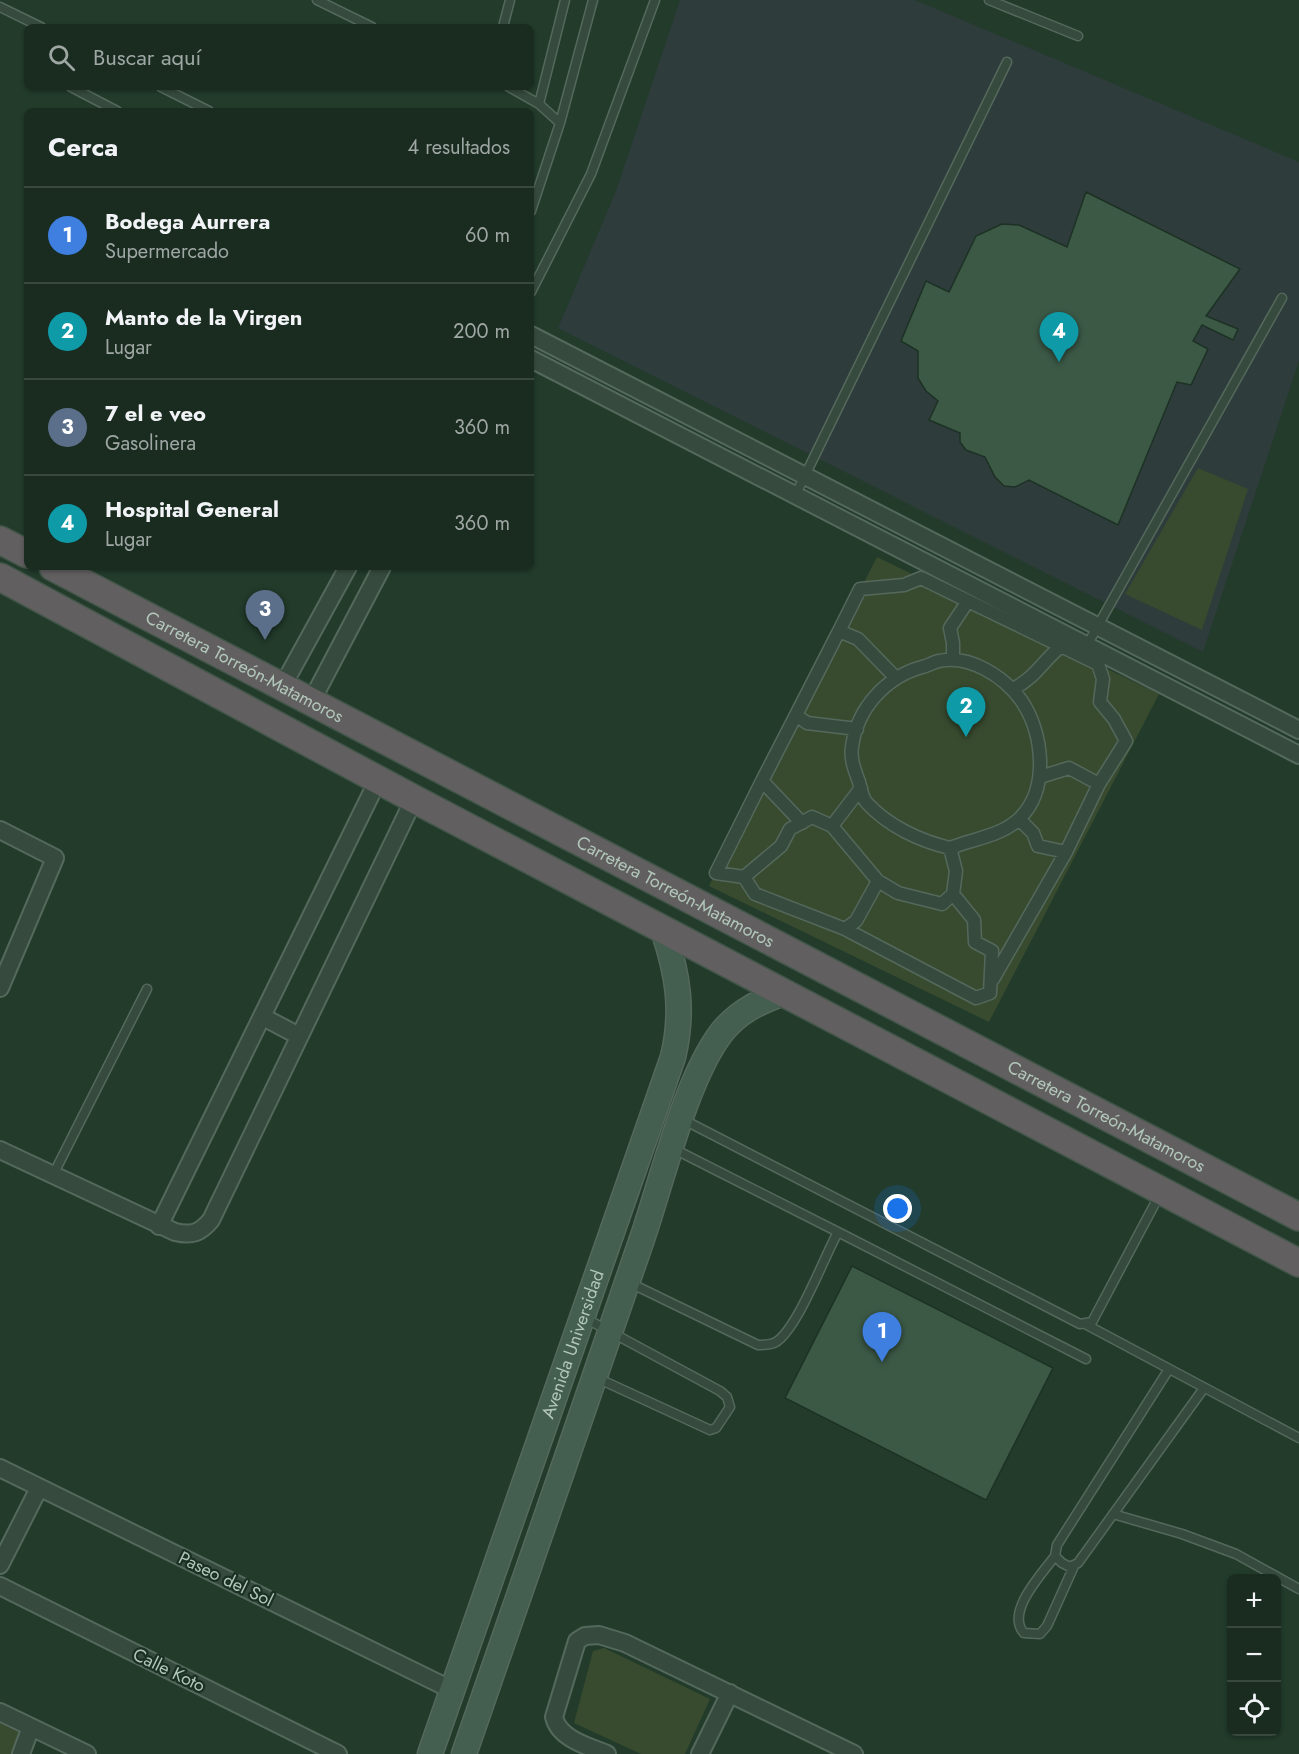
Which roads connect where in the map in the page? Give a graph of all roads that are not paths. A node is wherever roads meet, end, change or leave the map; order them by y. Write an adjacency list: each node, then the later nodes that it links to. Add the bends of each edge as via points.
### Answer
1 (317, 0): 9 (lane)
2 (510, 0): 10 (lane)
3 (565, 0): 16 (lane)
4 (593, 0): 19 (lane)
5 (655, 0): 21 (lane, via 591,174)
6 (989, 0): 11 (lane)
7 (0, 7): 8 (lane)
8 (35, 24)
9 (366, 24)
10 (504, 24)
11 (1078, 36)
12 (1007, 62): 25 (lane)
13 (77, 90): 17 (lane)
14 (167, 90): 18 (lane)
15 (514, 90): 16 (lane)
16 (539, 104): 19 (lane)
17 (111, 108)
18 (203, 108)
19 (560, 123): 20 (lane)
20 (534, 202)
21 (534, 286)
22 (1282, 298): 36 (lane)
23 (534, 337): 25 (street)
24 (534, 361): 26 (street)
25 (806, 477): 26 (lane); 29 (street)
26 (795, 496): 34 (street)
27 (0, 540): 28 (highway)
28 (24, 552)
29 (967, 560): 34 (street); 36 (street)
30 (59, 570): 42 (highway, Carretera Torreón-Matamoros)
31 (346, 570): 42 (street)
32 (380, 570): 44 (street)
33 (0, 577): 50 (highway)
34 (957, 579): 39 (street)
35 (968, 601): 37 (street, via 921,578 895,587 861,589); 38 (street); 40 (street, via 950,628)
36 (1097, 626): 39 (lane); 47 (street)
37 (839, 631): 41 (street, via 858,639); 45 (street)
38 (1061, 646): 43 (street, via 1033,678); 52 (street, via 1098,664 1103,679 1100,702 1126,741)
39 (1086, 647): 48 (street)
40 (953, 660): 41 (street, via 908,670); 43 (street, via 989,670)
41 (895, 677): 46 (street, via 870,702)
42 (282, 687): 44 (highway, Carretera Torreón-Matamoros)
43 (1013, 689): 49 (street, via 1029,713 1040,744)
44 (311, 702): 79 (highway, Carretera Torreón-Matamoros)
45 (796, 715): 46 (street, via 807,723); 51 (street)
46 (857, 729): 53 (street, via 852,758)
47 (1299, 729)
48 (1299, 755)
49 (1040, 777): 52 (street, via 1069,768); 55 (street)
50 (378, 780): 54 (highway); 70 (street)
51 (762, 781): 56 (street); 61 (street, via 716,873)
52 (1100, 784): 60 (street)
53 (861, 788): 57 (street); 59 (street, via 865,802 893,824)
54 (414, 799): 65 (highway); 71 (street)
55 (1019, 819): 59 (street, via 978,840); 60 (street, via 1033,833 1038,846)
56 (802, 823): 57 (street, via 812,818); 61 (street, via 790,829 782,846)
57 (832, 826): 62 (street)
58 (0, 830): 67 (street, via 52,855 55,862)
59 (950, 848): 63 (street, via 956,871)
60 (1066, 852): 66 (street)
61 (744, 877): 64 (street, via 755,894)
62 (878, 881): 63 (street, via 898,893 942,904); 64 (street, via 856,921)
63 (953, 894): 66 (street, via 974,920 975,942 992,951)
64 (845, 929): 66 (street, via 976,998 990,993)
65 (663, 930): 69 (highway); 75 (main road, Avenida Universidad, via 680,992 680,1016 672,1057)
66 (993, 980)
67 (0, 988)
68 (147, 989): 76 (lane)
69 (783, 993): 72 (main road, Avenida Universidad, via 741,1013 722,1032); 78 (highway)
70 (262, 1017): 71 (street); 80 (street)
71 (299, 1036): 80 (street, via 211,1220 197,1233 186,1235)
72 (682, 1119): 73 (main road, Avenida Universidad); 87 (lane)
73 (672, 1147): 77 (main road, Avenida Universidad); 81 (lane)
74 (0, 1150): 76 (street)
75 (630, 1174): 77 (main road); 86 (main road, Avenida Universidad)
76 (53, 1175): 80 (street)
77 (660, 1185): 85 (main road, Avenida Universidad)
78 (1161, 1192): 82 (highway); 87 (lane, via 1092,1322)
79 (1299, 1217)
80 (159, 1226)
81 (838, 1232): 85 (lane, via 798,1314 784,1335 768,1345 758,1345); 89 (lane)
82 (1242, 1234): 83 (highway, via 1264,1235); 84 (highway)
83 (1299, 1247)
84 (1299, 1263)
85 (627, 1282): 88 (main road, Avenida Universidad)
86 (583, 1317): 88 (lane); 102 (main road, Avenida Universidad)
87 (1084, 1324): 90 (lane)
88 (611, 1330): 91 (main road, Avenida Universidad); 91 (lane, via 720,1392 727,1397 730,1407 716,1428 710,1430)
89 (1086, 1359)
90 (1169, 1369): 92 (lane); 97 (lane, via 1057,1545)
91 (596, 1378): 110 (main road, Avenida Universidad)
92 (1204, 1388): 93 (lane); 96 (lane)
93 (1299, 1438)
94 (0, 1468): 95 (street, Paseo del Sol)
95 (39, 1488): 98 (street); 102 (street, Paseo del Sol)
96 (1113, 1514): 99 (lane); 101 (lane, via 1236,1554)
97 (1055, 1556): 99 (lane); 99 (lane, via 1022,1604 1018,1616 1024,1633 1040,1634 1047,1626)
98 (0, 1565)
99 (1074, 1566)
100 (0, 1586): 108 (street, Calle Koto)
101 (1299, 1589)
102 (452, 1690): 109 (main road, Avenida Universidad)
103 (730, 1693): 111 (street, via 625,1643 599,1635 585,1636 577,1641 554,1717 559,1730 567,1736); 112 (street); 113 (street)
104 (0, 1712): 105 (street)
105 (31, 1727): 106 (street); 107 (street)
106 (21, 1754)
107 (87, 1754)
108 (338, 1754)
109 (430, 1754)
110 (464, 1754)
111 (607, 1754)
112 (700, 1754)
113 (854, 1754)

